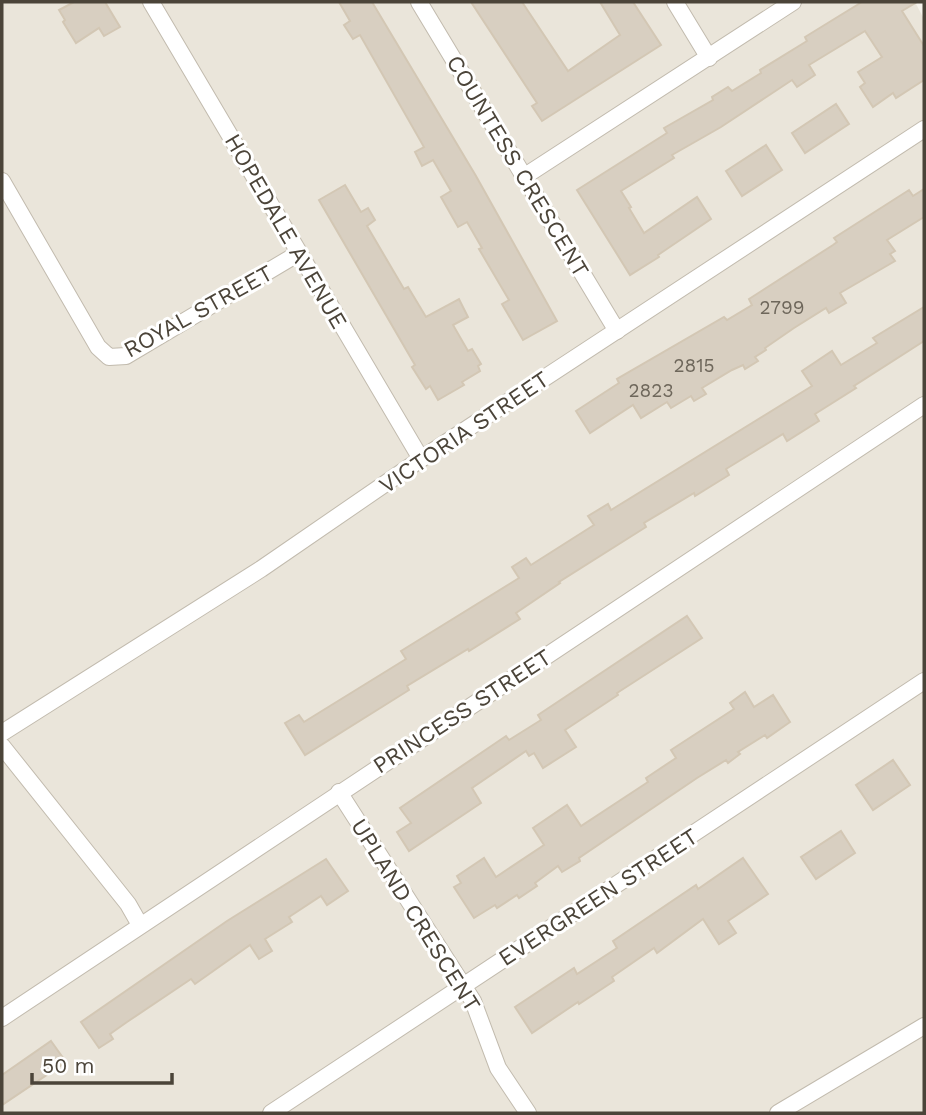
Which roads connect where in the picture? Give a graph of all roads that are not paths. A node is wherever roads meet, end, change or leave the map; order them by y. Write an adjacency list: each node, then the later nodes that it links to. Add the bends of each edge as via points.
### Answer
1 (152, 2): 9 (street, HOPEDALE AVENUE)
2 (419, 2): 7 (street, COUNTESS CRESCENT)
3 (675, 2): 5 (street)
4 (793, 2): 5 (street)
5 (709, 58): 7 (street)
6 (924, 129): 10 (street, VICTORIA STREET)
7 (525, 176): 10 (street, COUNTESS CRESCENT)
8 (2, 181): 9 (street, ROYAL STREET, via 98,347 109,357 125,356)
9 (299, 254): 12 (street, HOPEDALE AVENUE)
10 (617, 331): 12 (street, VICTORIA STREET)
11 (924, 405): 16 (street, PRINCESS STREET)
12 (421, 460): 14 (street, VICTORIA STREET, via 261,569)
13 (924, 681): 18 (street, EVERGREEN STREET)
14 (2, 733)
15 (2, 746): 17 (street)
16 (339, 792): 17 (street, PRINCESS STREET); 18 (street, UPLAND CRESCENT)
17 (140, 925): 19 (street, PRINCESS STREET)
18 (464, 985): 21 (street, EVERGREEN STREET); 22 (street, UPLAND CRESCENT, via 498,1068)
19 (2, 1017)
20 (924, 1026): 23 (street)
21 (271, 1113)
22 (528, 1113)
23 (778, 1113)

